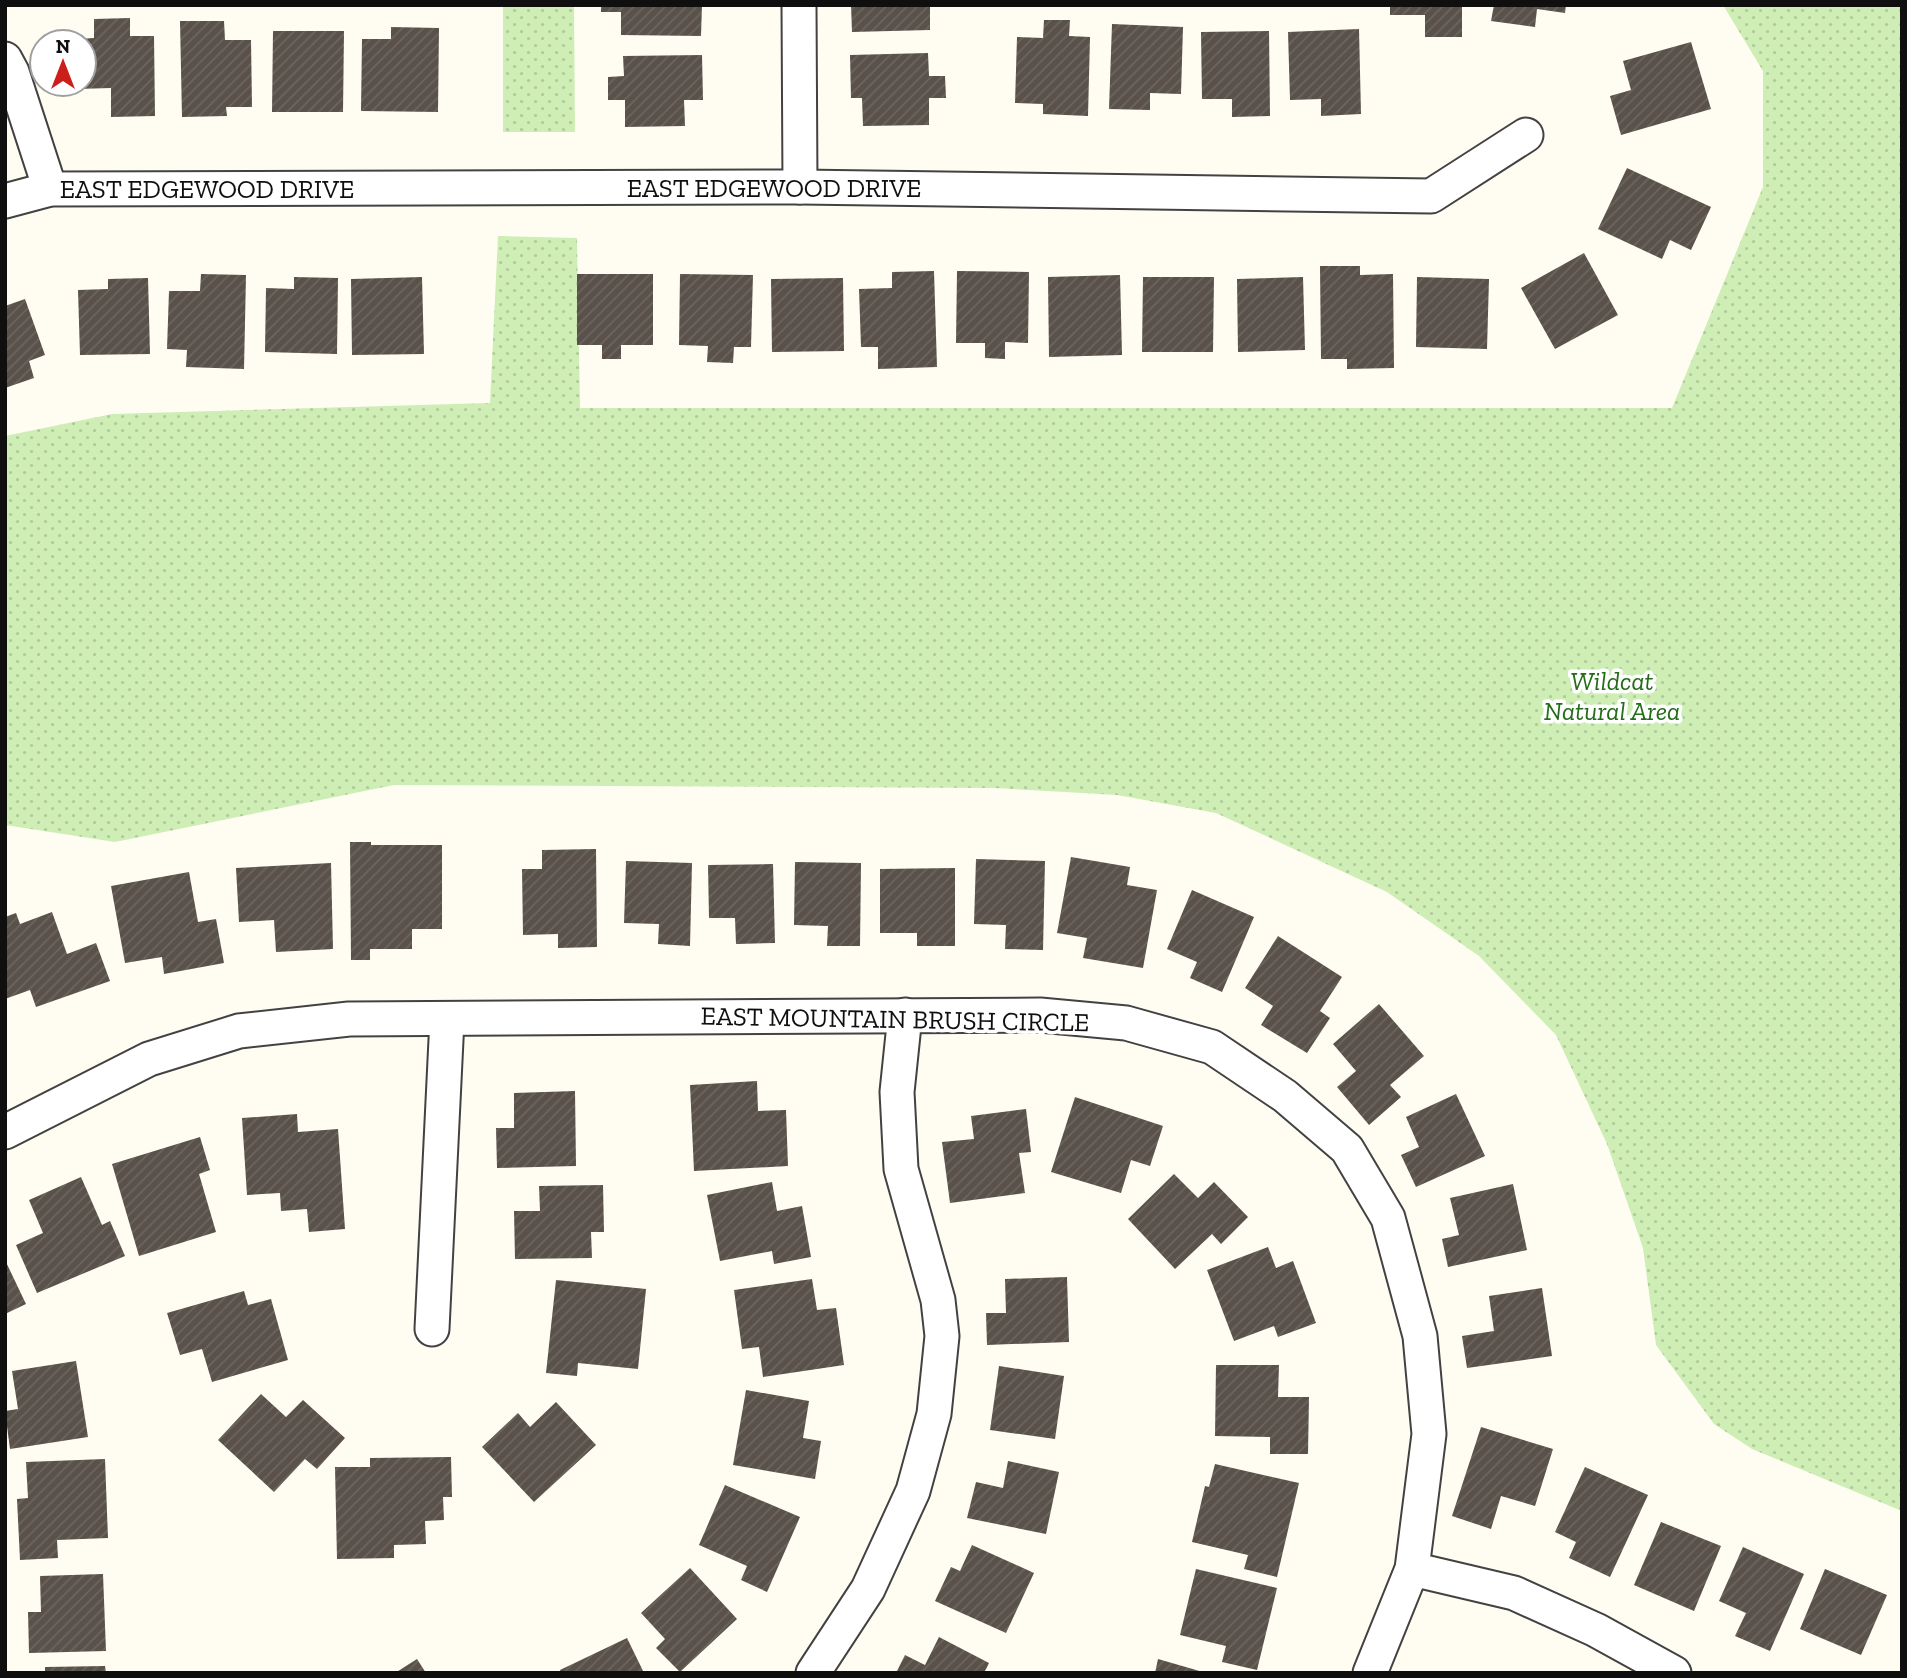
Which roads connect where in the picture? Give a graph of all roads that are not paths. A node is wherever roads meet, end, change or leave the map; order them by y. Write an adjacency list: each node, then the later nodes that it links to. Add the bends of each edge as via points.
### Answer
1 (799, 5): 4 (street)
2 (5, 59): 5 (street)
3 (1526, 135): 4 (street, EAST EDGEWOOD DRIVE, via 1431,196)
4 (800, 187): 5 (street, EAST EDGEWOOD DRIVE)
5 (50, 189): 6 (street, EAST EDGEWOOD DRIVE)
6 (5, 201)
7 (905, 1015): 8 (street, EAST MOUNTAIN BRUSH CIRCLE); 11 (street, EAST MOUNTAIN BRUSH CIRCLE, via 1040,1015 1126,1023 1212,1047 1285,1096 1347,1149 1388,1218 1420,1336 1429,1434); 12 (street, via 897,1092 901,1170 938,1300 942,1336 934,1414 913,1491 868,1589)
8 (447, 1019): 9 (street, EAST MOUNTAIN BRUSH CIRCLE, via 349,1019 239,1031 149,1059); 10 (street)
9 (5, 1132)
10 (432, 1329)
11 (1412, 1569): 13 (street, EAST MOUNTAIN BRUSH CIRCLE); 14 (street, via 1514,1593 1596,1630)
12 (813, 1673)
13 (1370, 1673)
14 (1674, 1673)

